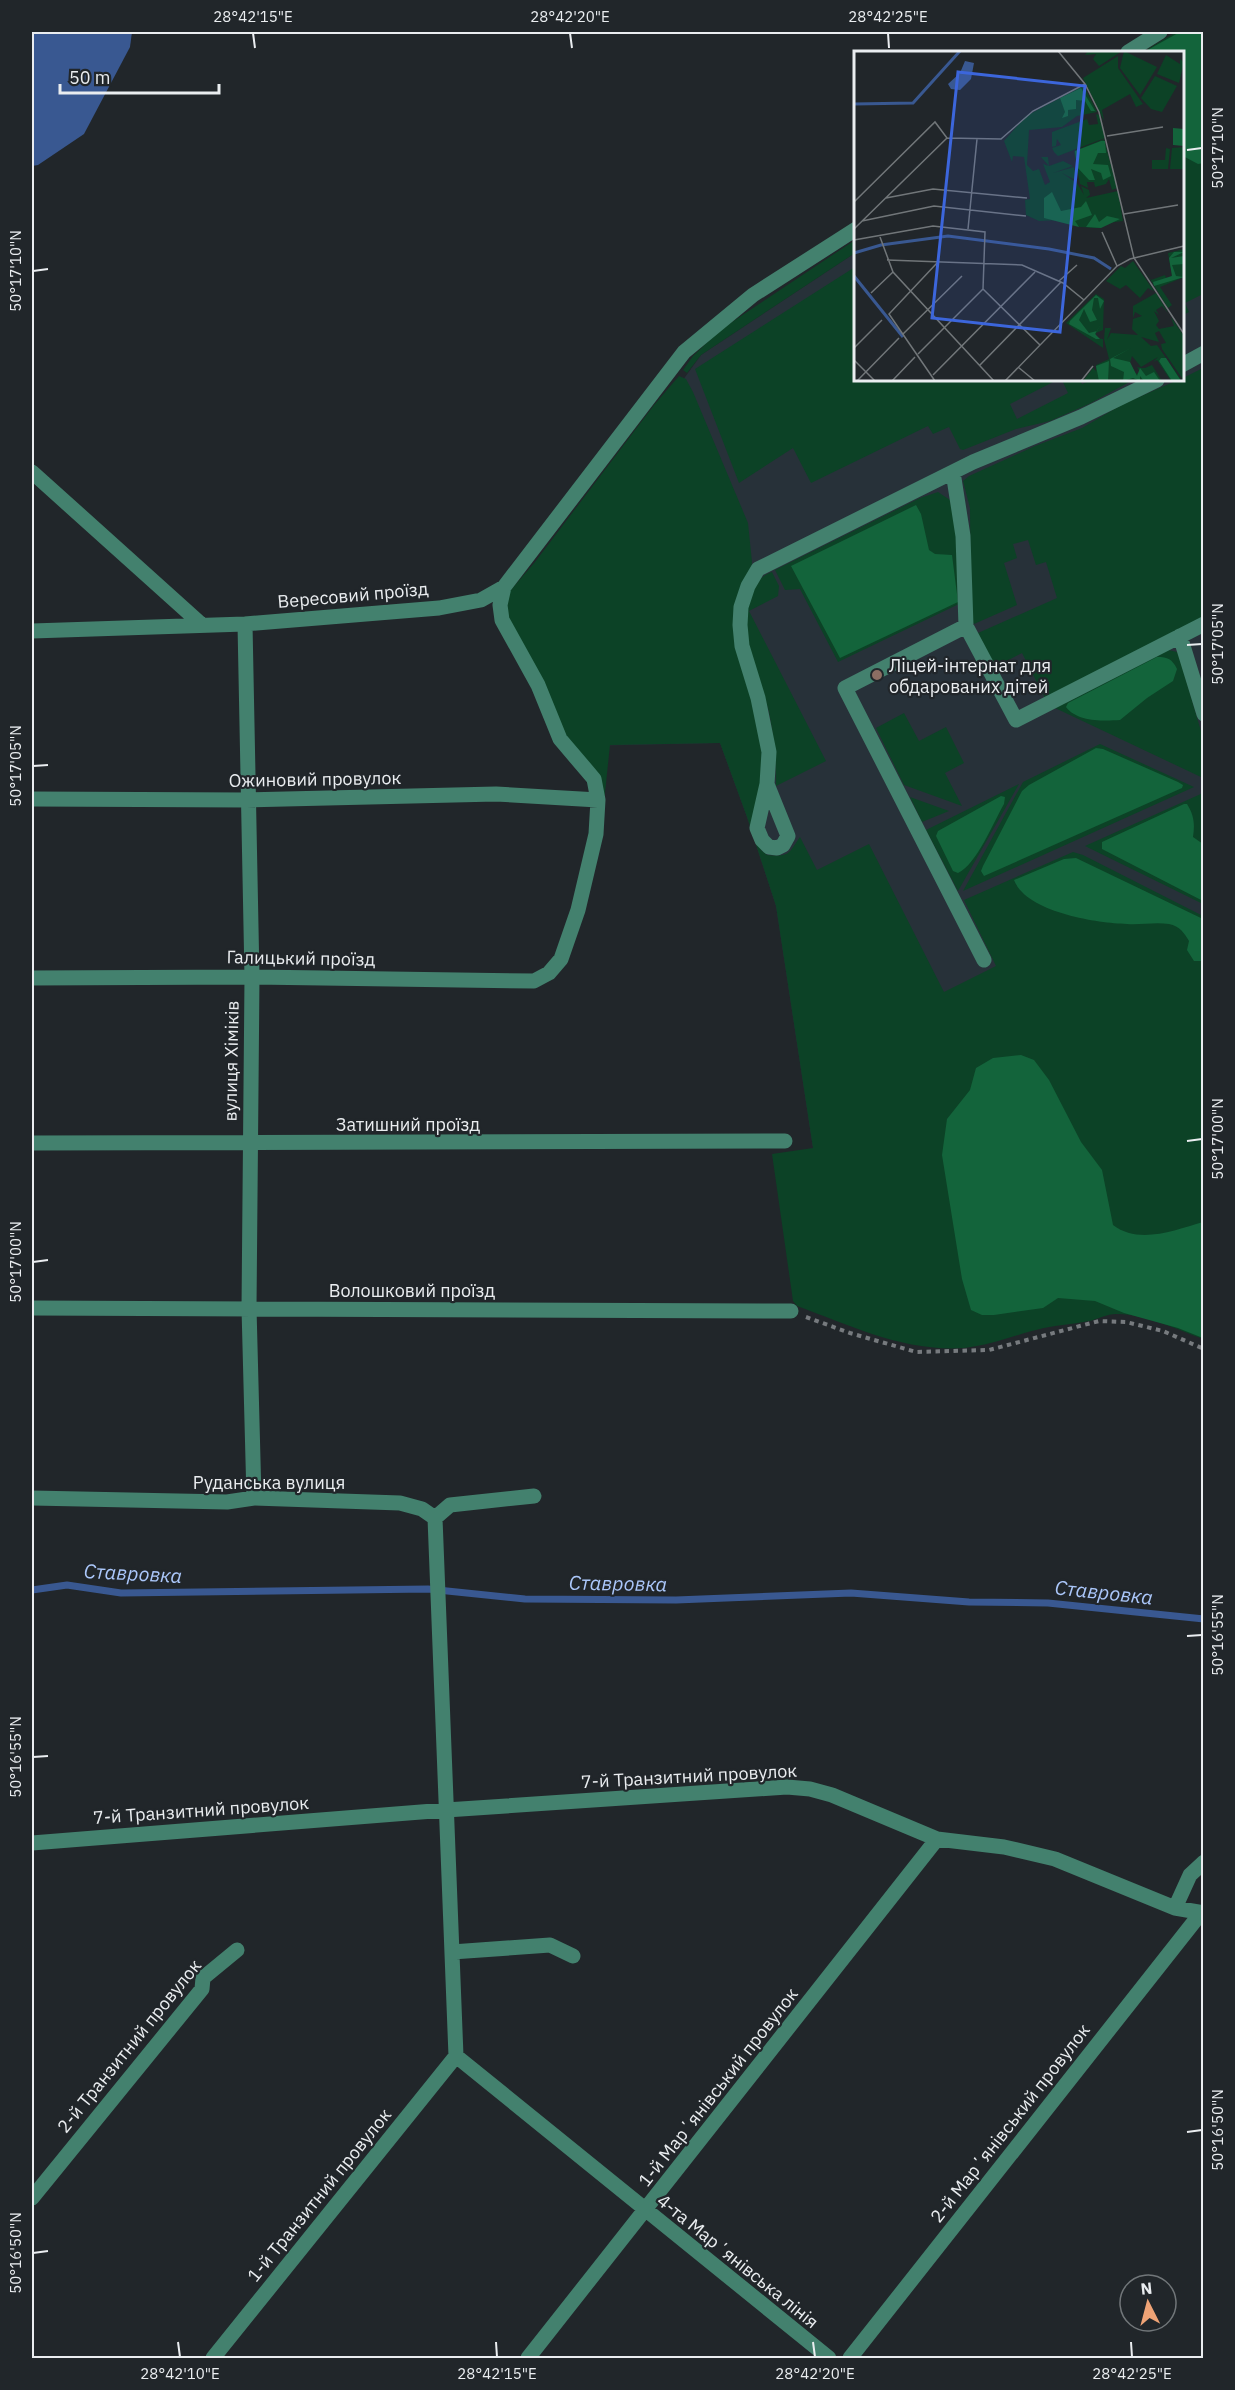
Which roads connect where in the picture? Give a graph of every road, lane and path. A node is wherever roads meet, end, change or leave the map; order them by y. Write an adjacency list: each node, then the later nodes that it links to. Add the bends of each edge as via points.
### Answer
1 (1160, 32): 2 (street)
2 (1130, 51)
3 (854, 230): 9 (street, via 753,295 684,352)
4 (1203, 353): 5 (street)
5 (1184, 364)
6 (1155, 381): 8 (street)
7 (32, 472): 10 (street)
8 (953, 472): 13 (street, via 963,536); 17 (street, via 759,569 753,577 741,607 740,625 769,752)
9 (504, 587): 11 (street, Вересовий проїзд, via 481,600 439,608); 20 (street, via 502,620 538,685 560,739 594,779)
10 (201, 624): 11 (street, Вересовий проїзд); 14 (street, Вересовий проїзд)
11 (245, 624): 19 (street, вулиця Хіміків)
12 (1203, 624): 15 (street)
13 (966, 626): 15 (street, via 1016,720); 21 (street, via 846,688)
14 (32, 631)
15 (1180, 636): 16 (street)
16 (1203, 714)
17 (767, 784)
18 (32, 800): 19 (street, Ожиновий провулок)
19 (247, 800): 20 (street, Ожиновий провулок, via 496,794); 22 (street, вулиця Хіміків)
20 (598, 800): 22 (street, Галицький проїзд, via 596,834 578,910 561,959 549,973 534,981)
21 (984, 960)
22 (252, 976): 23 (street, Галицький проїзд); 26 (street, вулиця Хіміків)
23 (32, 978)
24 (784, 1141): 26 (street, Затишний проїзд)
25 (32, 1143): 26 (street, Затишний проїзд)
26 (250, 1144): 28 (street, вулиця Хіміків)
27 (32, 1308): 28 (street, Волошковий проїзд)
28 (249, 1308): 29 (street, Волошковий проїзд); 33 (street, вулиця Хіміків)
29 (791, 1311): 30 (path, via 850,1334 916,1352 989,1350 1099,1321 1126,1322 1163,1331)
30 (1203, 1349)
31 (534, 1496): 34 (street, via 450,1505)
32 (32, 1498): 33 (street, Руданська вулиця, via 227,1502)
33 (254, 1498): 34 (street, Руданська вулиця, via 400,1503 422,1509)
34 (435, 1518): 35 (street)
35 (446, 1810): 36 (street, 7-й Транзитний провулок, via 787,1787 832,1795); 37 (street, 7-й Транзитний провулок); 42 (street)
36 (937, 1839): 39 (street, 7-й Транзитний провулок, via 1004,1847 1054,1859); 46 (street, 1-й Марʼянівський провулок)
37 (32, 1843)
38 (1203, 1862): 39 (street, via 1190,1875)
39 (1175, 1908): 40 (street, 7-й Транзитний провулок)
40 (1202, 1913): 50 (street, 2-й Марʼянівський провулок)
41 (237, 1950): 45 (street, 2-й Транзитний провулок, via 204,1978 202,1989)
42 (452, 1952): 43 (street, via 550,1946); 44 (street)
43 (573, 1956)
44 (456, 2056): 46 (street, 4-та Марʼянівська лінія); 47 (street, 1-й Транзитний провулок)
45 (32, 2198)
46 (646, 2211): 48 (street, 1-й Марʼянівський провулок); 49 (street, 4-та Марʼянівська лінія)
47 (213, 2358)
48 (528, 2358)
49 (829, 2358)
50 (850, 2358)

